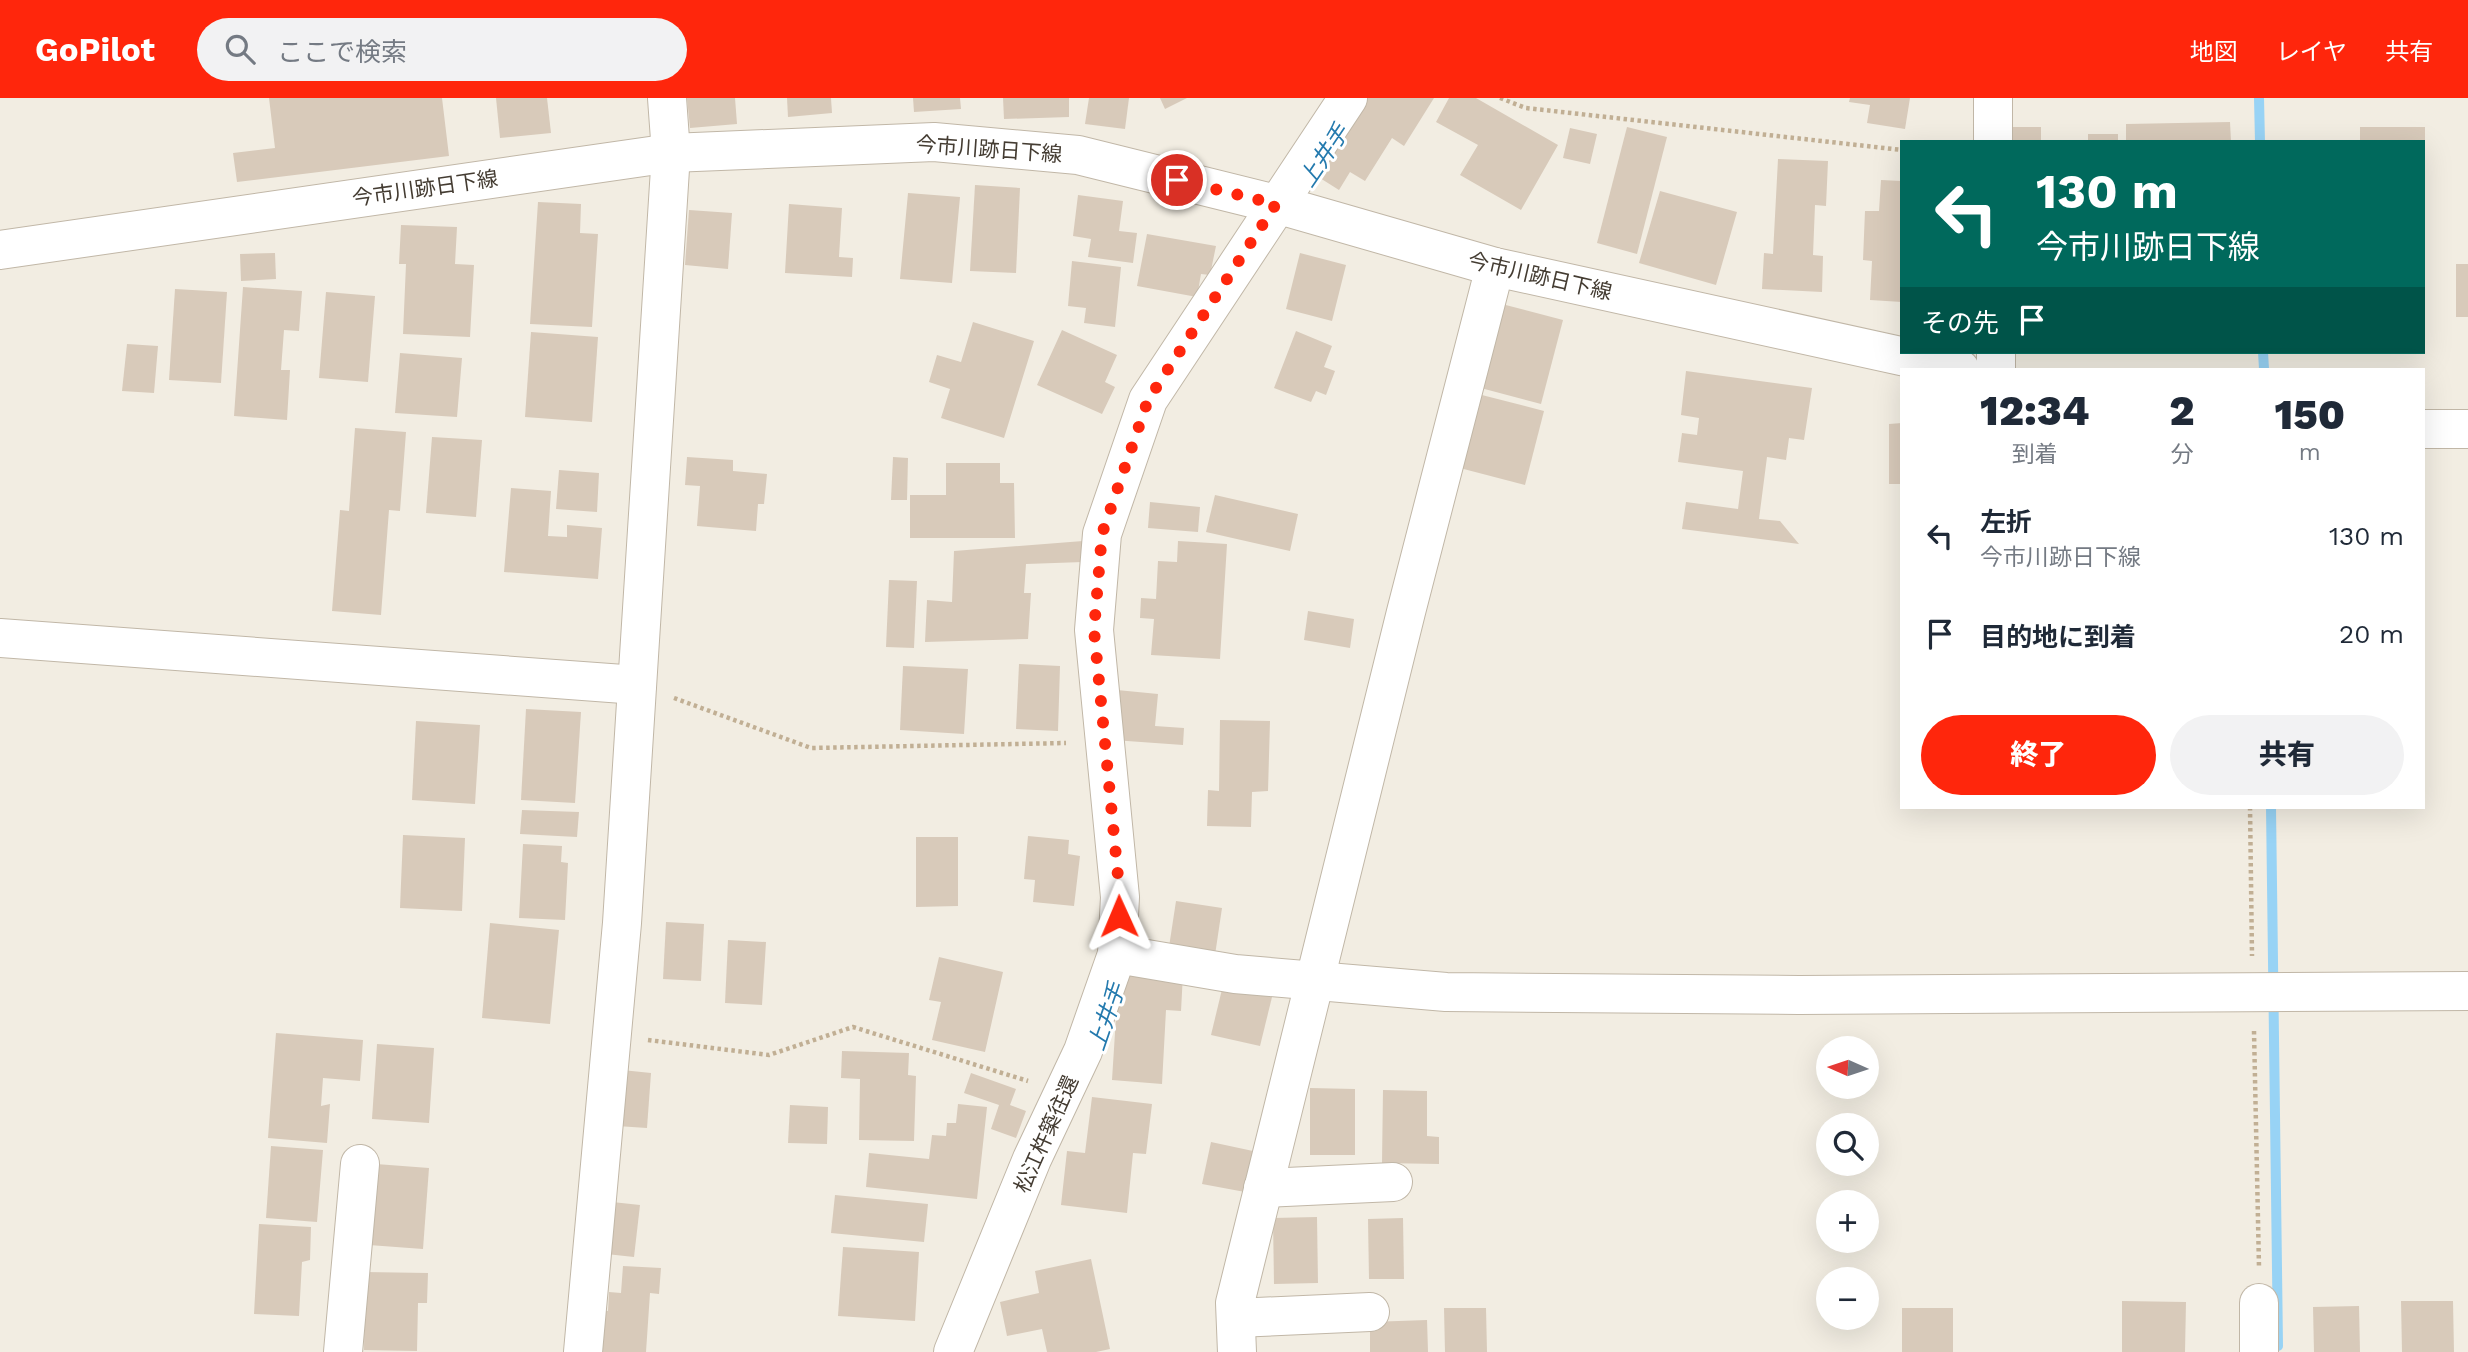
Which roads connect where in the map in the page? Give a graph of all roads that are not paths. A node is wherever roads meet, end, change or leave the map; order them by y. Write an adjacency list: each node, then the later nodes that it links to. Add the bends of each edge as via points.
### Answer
1 (667, 98): 5 (street)
2 (1348, 98): 6 (street, 松江杵築往還)
3 (1993, 98): 4 (street)
4 (1993, 140)
5 (671, 153): 6 (street, 今市川跡日下線, via 934,142 1078,155); 7 (street, 今市川跡日下線); 13 (street)
6 (1276, 204): 8 (street, 今市川跡日下線); 14 (street, 松江杵築往還, via 1148,400 1102,534 1094,630 1120,897)
7 (0, 250)
8 (1495, 267): 9 (street, 今市川跡日下線); 15 (street)
9 (1955, 368)
10 (2425, 429): 11 (street)
11 (2468, 429)
12 (0, 638): 13 (street)
13 (637, 685): 24 (street, via 622,923)
14 (1116, 954): 15 (street, via 1235,974); 25 (street, 松江杵築往還, via 1083,1051 1032,1159)
15 (1313, 981): 16 (street, via 1460,992 1799,995); 19 (street)
16 (2468, 991)
17 (360, 1164): 23 (street)
18 (1393, 1182): 19 (street)
19 (1263, 1188): 22 (street, via 1235,1303)
20 (2259, 1303): 26 (street)
21 (1370, 1312): 22 (street)
22 (1236, 1335)
23 (344, 1352)
24 (583, 1352)
25 (953, 1352)
26 (2259, 1352)

